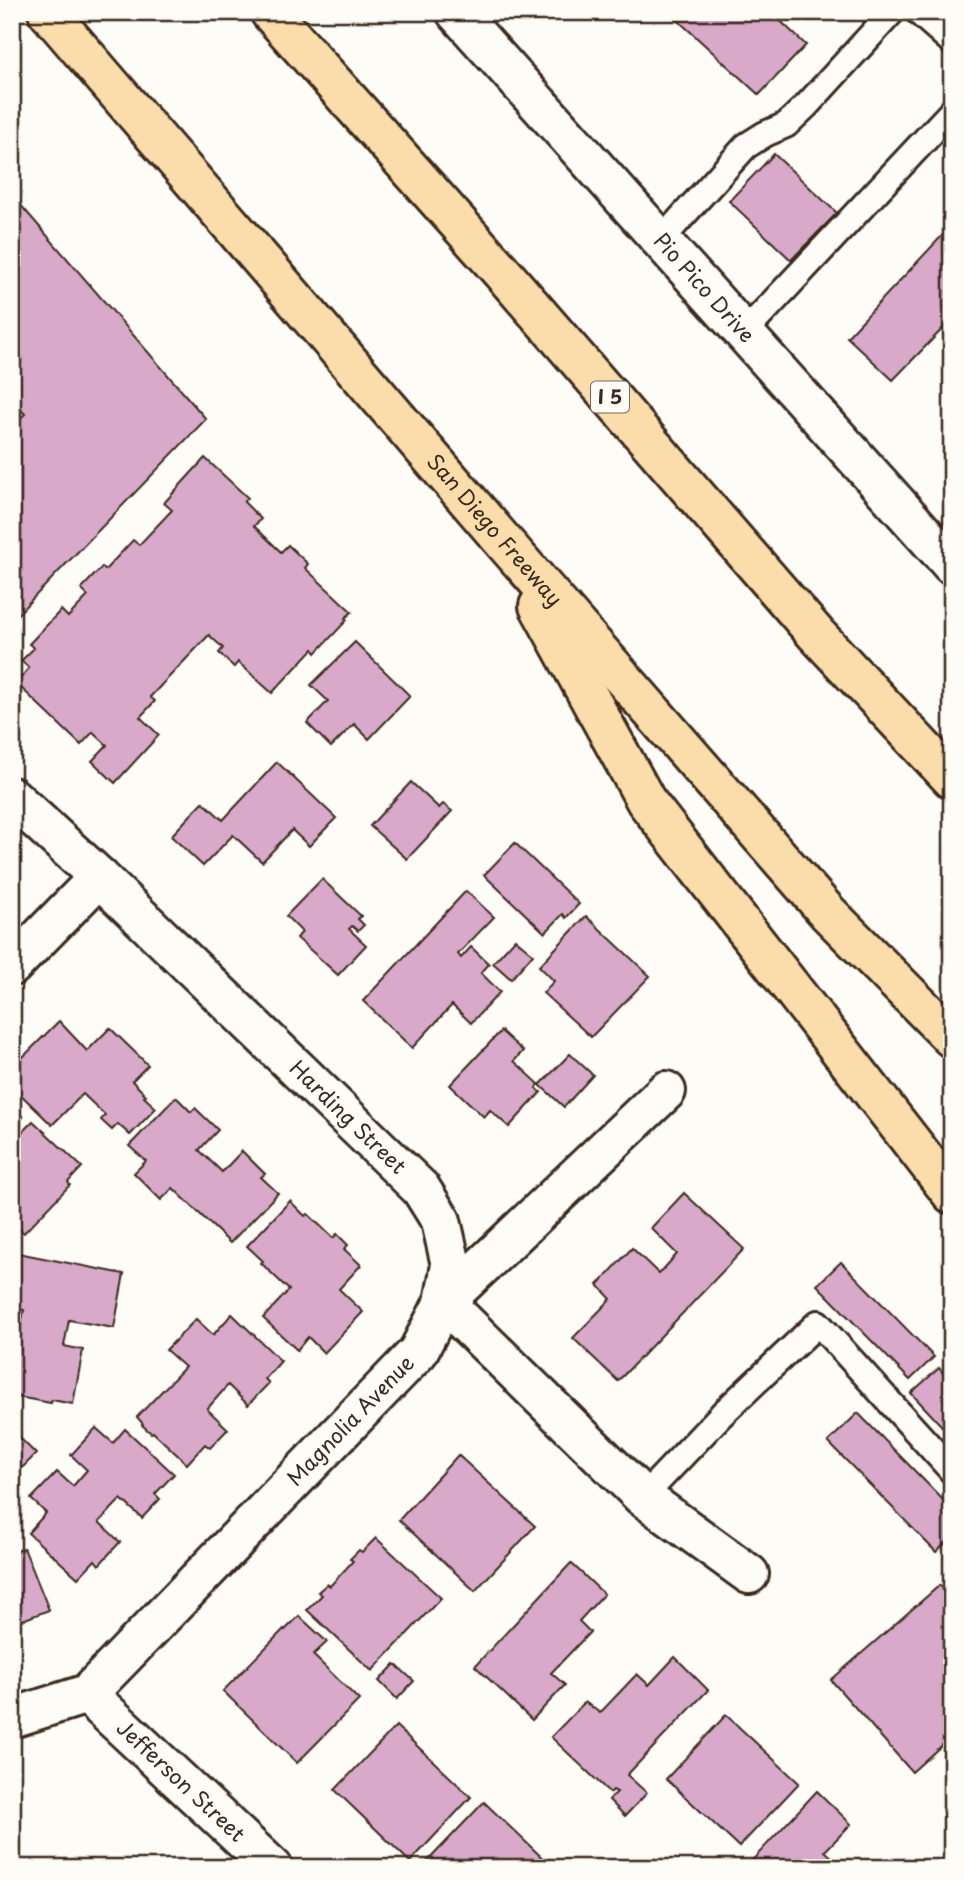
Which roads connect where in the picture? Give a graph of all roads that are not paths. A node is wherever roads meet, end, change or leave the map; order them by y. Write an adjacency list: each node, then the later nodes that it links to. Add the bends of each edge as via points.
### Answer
1 (47, 12): 10 (highway, San Diego Freeway)
2 (270, 12): 12 (highway, I 5)
3 (456, 12): 8 (street, Pio Pico Drive)
4 (892, 12): 8 (lane, via 786,125 746,146)
5 (918, 12): 6 (lane)
6 (952, 42)
7 (952, 111): 9 (lane)
8 (661, 240): 9 (street, Pio Pico Drive)
9 (744, 333): 11 (street, Pio Pico Drive)
10 (502, 540): 18 (highway, San Diego Freeway, via 828,913); 20 (highway, via 646,801)
11 (952, 565)
12 (816, 634): 13 (highway); 14 (highway, I 5)
13 (952, 755)
14 (952, 779)
15 (12, 797): 16 (street, Harding Street)
16 (99, 877): 17 (street); 21 (street, Harding Street, via 421,1189 442,1221 451,1265)
17 (12, 966)
18 (952, 1038)
19 (666, 1091): 21 (street, Magnolia Avenue)
20 (952, 1194)
21 (444, 1302): 23 (street); 25 (street, Magnolia Avenue, via 418,1352)
22 (952, 1471): 23 (lane, via 818,1323)
23 (643, 1497): 24 (street)
24 (749, 1574)
25 (87, 1694): 26 (street, Magnolia Avenue); 27 (street, Jefferson Street)
26 (12, 1718)
27 (273, 1868)

